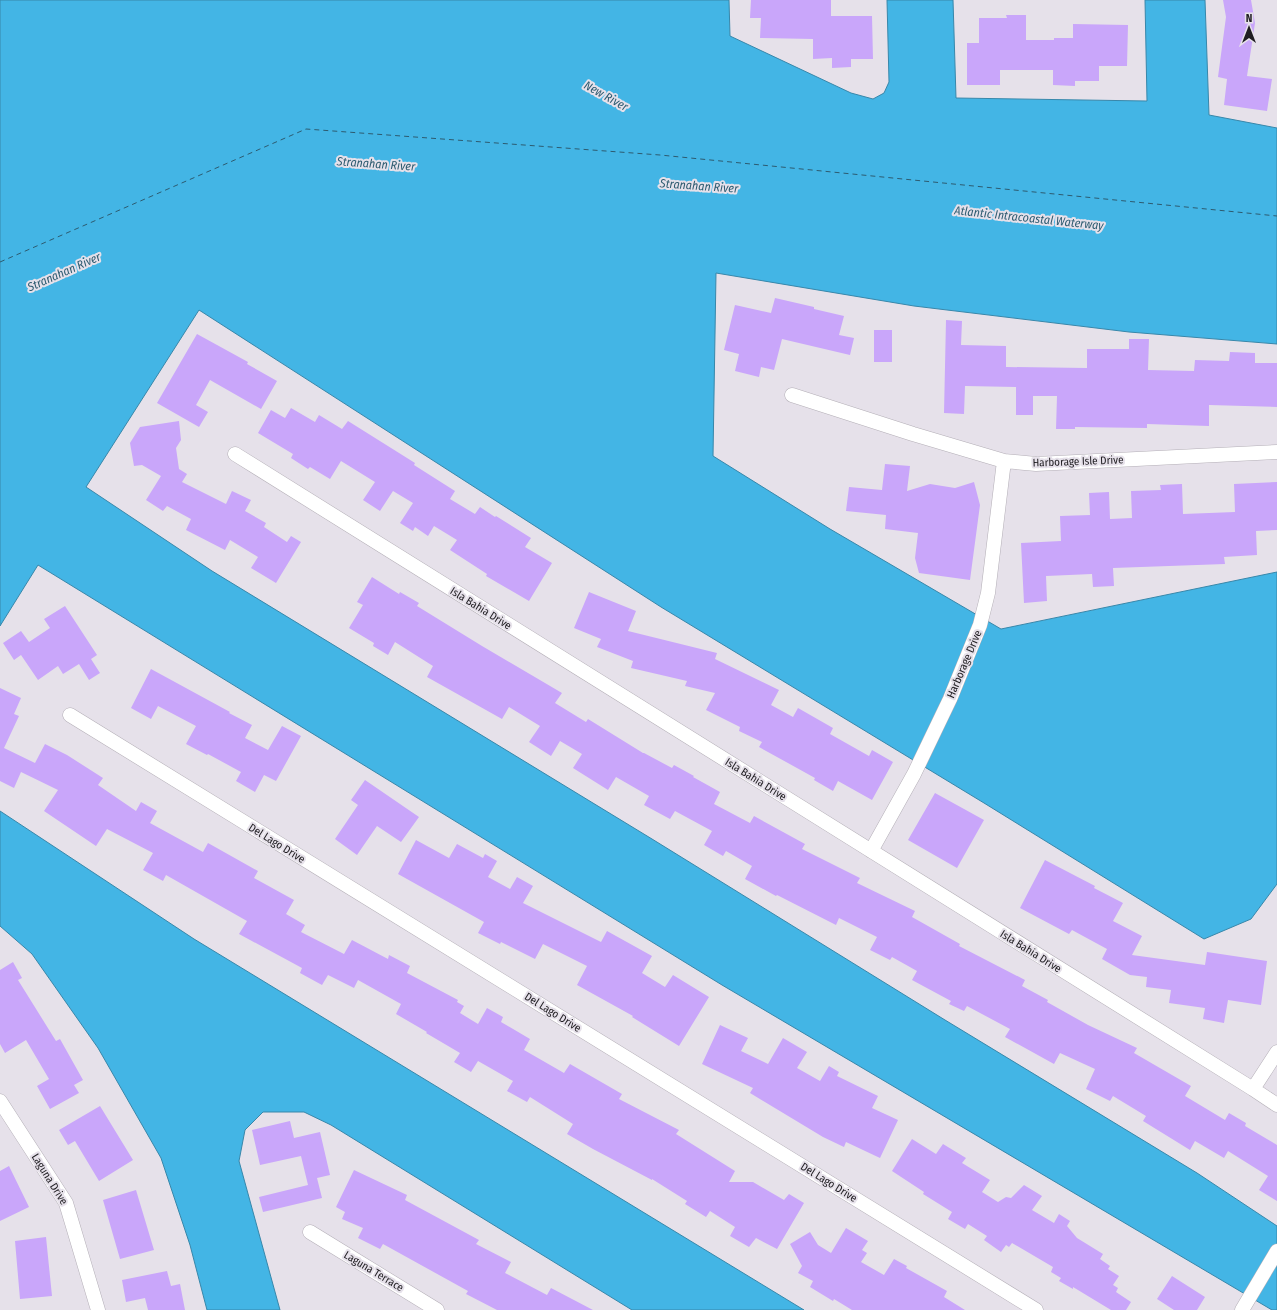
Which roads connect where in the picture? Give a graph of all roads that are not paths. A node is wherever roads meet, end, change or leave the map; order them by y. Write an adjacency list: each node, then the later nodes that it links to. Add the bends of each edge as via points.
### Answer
1 (792, 395): 4 (street, Harborage Isle Drive)
2 (1277, 452): 4 (street, Harborage Isle Drive, via 1036,464)
3 (235, 454): 6 (street, Isla Bahia Drive)
4 (1004, 460): 6 (street, Harborage Drive, via 988,593 980,626 950,699 914,774)
5 (70, 715): 15 (street, Del Lago Drive)
6 (871, 851): 8 (street, Isla Bahia Drive)
7 (1277, 1052): 8 (street)
8 (1254, 1089): 10 (street, Isla Bahia Drive)
9 (0, 1101): 13 (street, Laguna Drive, via 66,1203)
10 (1277, 1105)
11 (310, 1232): 14 (street, Laguna Terrace)
12 (1277, 1251): 16 (street)
13 (98, 1310)
14 (438, 1310)
15 (1036, 1310)
16 (1242, 1310)

